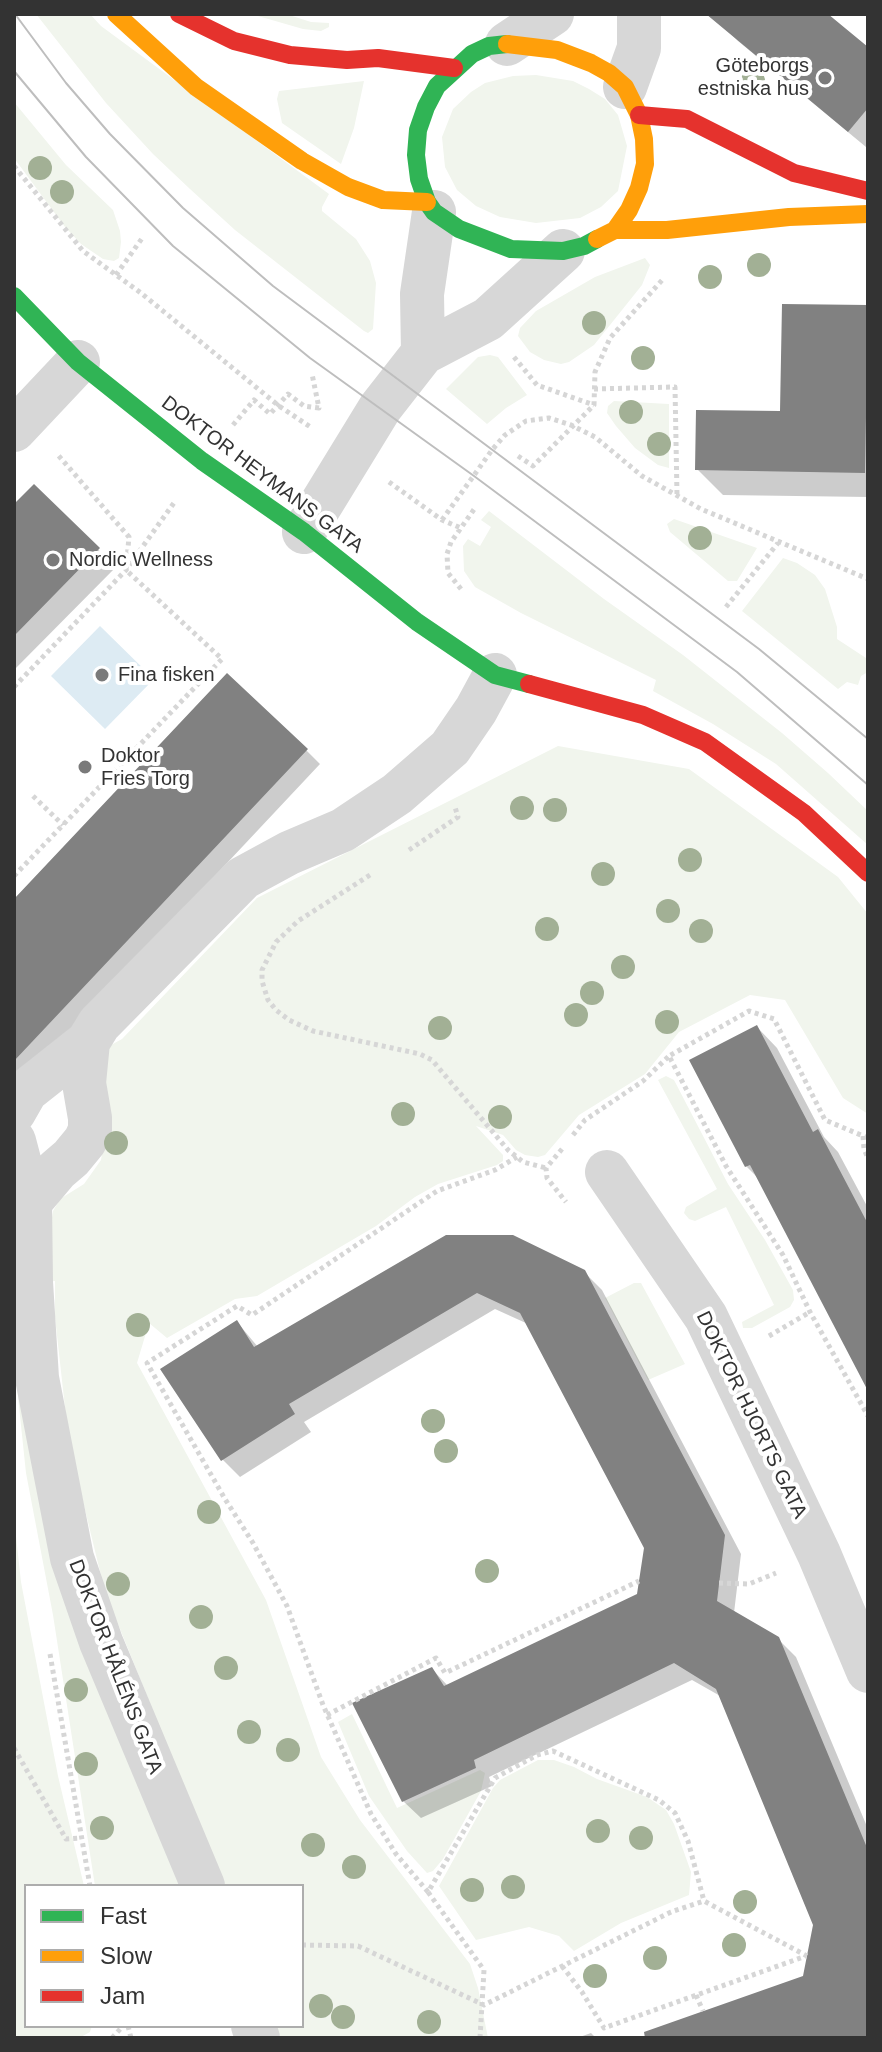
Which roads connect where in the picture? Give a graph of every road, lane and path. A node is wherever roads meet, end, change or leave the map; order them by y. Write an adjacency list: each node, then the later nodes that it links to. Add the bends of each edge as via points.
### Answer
1 (116, 14): 10 (street, via 196,87 302,161 383,200)
2 (179, 14): 6 (street, via 234,41 290,55)
3 (552, 14): 5 (street)
4 (639, 14): 7 (street)
5 (507, 44): 6 (street, via 489,46); 7 (street, via 557,50 591,63 609,73)
6 (454, 68): 10 (street, via 437,86 418,130 419,179)
7 (632, 101): 9 (street, via 687,119 794,173); 12 (street, via 644,139 645,164 629,210)
8 (14, 166): 16 (path, via 74,242)
9 (868, 191)
10 (431, 207): 14 (street, via 459,229 511,249); 18 (street, via 422,294)
11 (868, 214): 12 (street)
12 (615, 230): 14 (street)
13 (143, 237): 16 (path)
14 (563, 251): 18 (street, via 488,319)
15 (669, 273): 22 (path, via 610,338 595,372)
16 (116, 275): 28 (path, via 279,406)
17 (14, 296): 20 (street, DOKTOR HEYMANS GATA)
18 (423, 353): 28 (street)
19 (511, 353): 23 (path, via 537,385)
20 (78, 362): 26 (street); 35 (street, DOKTOR HEYMANS GATA, via 202,461)
21 (312, 374): 24 (path)
22 (594, 389): 23 (path); 30 (path, via 675,387)
23 (594, 405): 25 (path)
24 (319, 408)
25 (571, 425): 29 (path, via 533,466); 30 (path); 33 (path, via 549,418 526,421 505,435)
26 (14, 430)
27 (58, 454): 37 (path, via 129,537)
28 (352, 455): 33 (path); 35 (street)
29 (518, 456)
30 (677, 496): 36 (path)
31 (475, 508): 34 (path)
32 (168, 512): 37 (path)
33 (442, 520): 34 (path)
34 (461, 528): 39 (path, via 447,554)
35 (304, 532): 41 (street, DOKTOR HEYMANS GATA, via 417,622)
36 (778, 543): 38 (path); 40 (path)
37 (126, 570): 42 (path); 45 (path, via 222,659)
38 (868, 579)
39 (452, 580)
40 (726, 607)
41 (495, 675): 43 (street, via 460,734); 48 (street, DOKTOR HEYMANS GATA, via 643,715 705,742 804,813)
42 (14, 687)
43 (438, 756): 46 (path, via 458,817); 50 (street, via 397,794 343,830 243,878 99,1024)
44 (33, 796): 45 (path)
45 (63, 825): 49 (path)
46 (397, 857)
47 (373, 873): 54 (path, via 298,921 276,942 262,970 268,1000 289,1020 313,1031 432,1060)
48 (868, 873)
49 (14, 876)
50 (88, 1042): 51 (street, via 26,1091); 58 (street, via 84,1083 90,1130)
51 (14, 1112)
52 (866, 1137): 55 (path); 59 (path, via 825,1120 774,1019 749,1011 669,1056)
53 (14, 1141): 58 (street, DOKTOR HÅLÉNS GATA)
54 (517, 1157): 56 (path); 64 (path, via 437,1191 252,1315 237,1306 147,1363 287,1606)
55 (868, 1158)
56 (546, 1168)
57 (607, 1172): 60 (street, DOKTOR HJORTS GATA, via 706,1317)
58 (30, 1202): 67 (street, DOKTOR HÅLÉNS GATA, via 37,1378 72,1558 101,1642)
59 (868, 1416)
60 (819, 1554): 62 (path, via 749,1584); 63 (street, DOKTOR HJORTS GATA)
61 (639, 1581): 64 (path, via 445,1673 436,1658)
62 (719, 1583)
63 (868, 1671)
64 (327, 1715): 68 (path, via 371,1814)
65 (14, 1748): 66 (path, via 66,1839)
66 (80, 1838)
67 (202, 1884)
68 (428, 1892): 69 (path, via 495,1778 553,1751 659,1800 675,1813); 73 (path, via 484,1970)
69 (704, 1901): 71 (path); 72 (path, via 807,1956)
70 (304, 1945): 73 (path, via 358,1946)
71 (562, 1966): 72 (path, via 604,2028); 73 (path)
72 (696, 1995): 74 (path)
73 (484, 2005): 75 (path)
74 (703, 2011)
75 (480, 2038)

